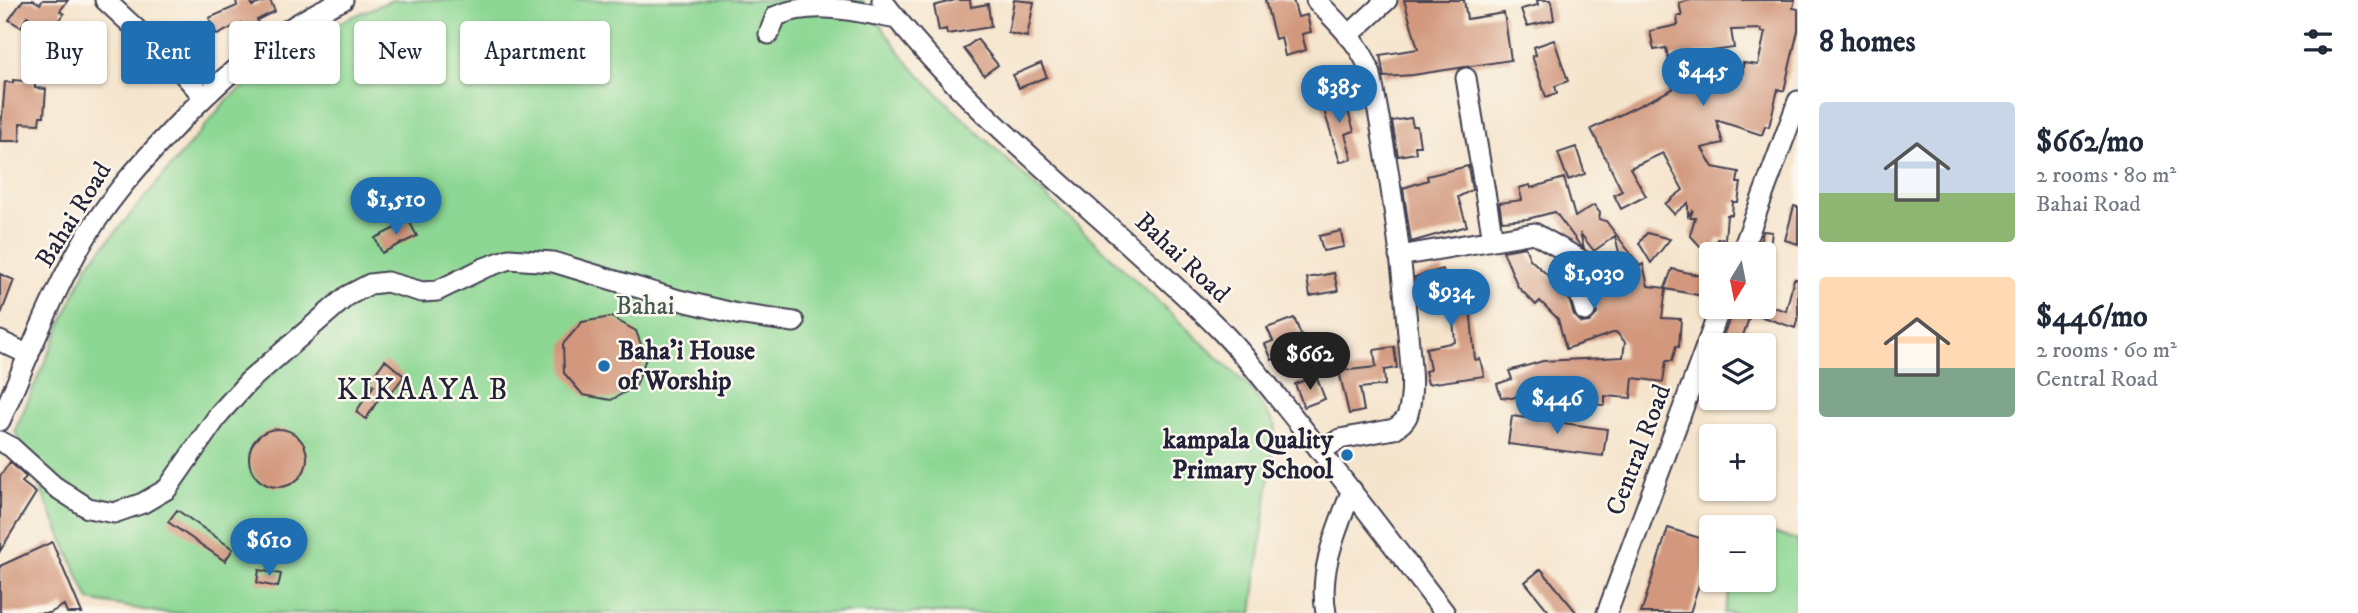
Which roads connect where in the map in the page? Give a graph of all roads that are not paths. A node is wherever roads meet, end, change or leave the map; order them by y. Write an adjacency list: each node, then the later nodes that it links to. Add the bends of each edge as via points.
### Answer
1 (105, 0): 10 (street)
2 (343, 0): 10 (street, Bahai Road, via 268,42)
3 (882, 0): 6 (street, Bahai Road)
4 (1316, 0): 8 (street)
5 (1387, 0): 8 (street)
6 (896, 19): 7 (street, via 843,8 793,9 776,16); 24 (street, Bahai Road, via 975,104 1216,326)
7 (769, 34)
8 (1348, 36): 14 (street, via 1368,63 1371,75)
9 (1466, 78): 12 (street)
10 (204, 97): 21 (street, Bahai Road, via 129,174 104,208 76,253)
11 (1798, 101): 13 (street)
12 (1493, 240): 14 (street); 15 (street, via 1534,233)
13 (1745, 242)
14 (1399, 256): 24 (street, via 1411,382 1407,416 1394,429 1340,439)
15 (1581, 260): 16 (street); 17 (street, via 1579,291)
16 (1619, 276)
17 (1585, 312)
18 (1716, 319): 28 (street, Central Road)
19 (794, 322): 23 (street, via 679,300 553,262 509,259 437,291 422,292 387,282 370,284 347,296 248,382 219,414 167,489 143,503 114,513 88,508)
20 (0, 341): 21 (street)
21 (29, 355): 22 (street, Bahai Road)
22 (0, 421)
23 (0, 441)
24 (1321, 451): 25 (street, Bahai Road)
25 (1352, 490): 26 (street, via 1326,566); 27 (street, Bahai Road)
26 (1326, 613)
27 (1445, 613)
28 (1607, 613)

